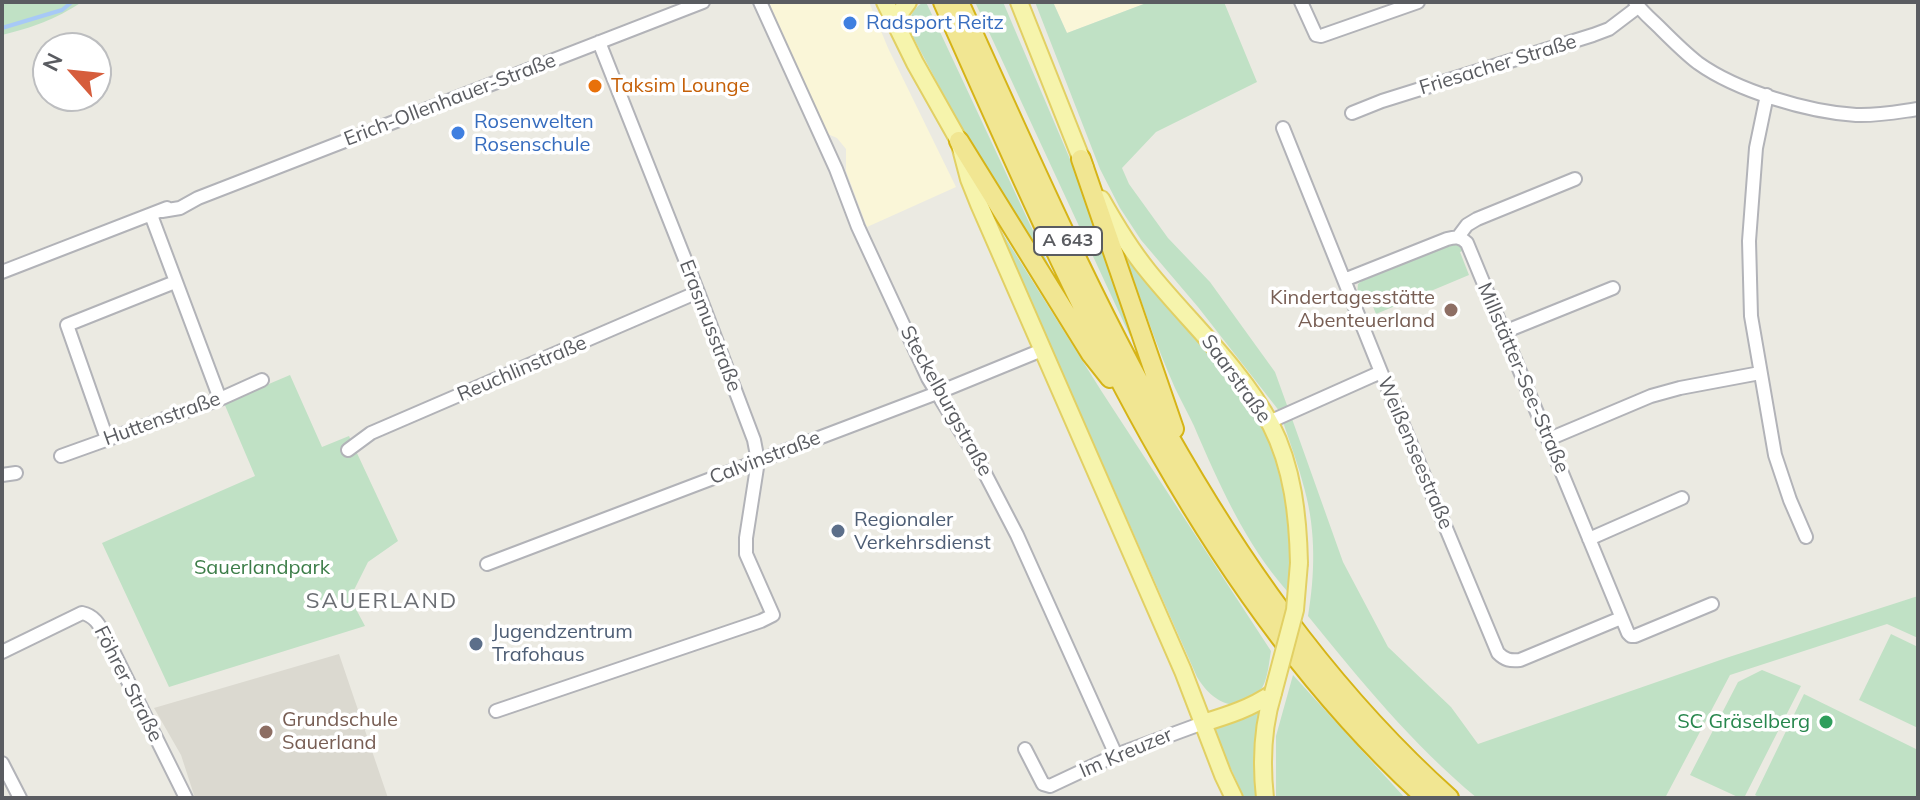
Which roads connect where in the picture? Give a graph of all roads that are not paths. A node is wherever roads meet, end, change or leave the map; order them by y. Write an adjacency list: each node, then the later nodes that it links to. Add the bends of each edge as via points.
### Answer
1 (703, 2): 11 (street, Erich-Ollenhauer-Straße)
2 (760, 2): 31 (street, Steckelburgstraße)
3 (885, 2): 10 (main road)
4 (908, 2): 10 (main road)
5 (1019, 2): 17 (main road, Saarstraße)
6 (1301, 2): 7 (street, via 1313,31 1321,36)
7 (1419, 2)
8 (949, 3): 33 (highway, A 643, via 1063,267); 41 (highway, A 643)
9 (1637, 4): 12 (street, via 1697,62); 14 (street, Friesacher Straße, via 1609,29)
10 (894, 21): 16 (main road)
11 (599, 42): 19 (street, Erich-Ollenhauer-Straße); 25 (street, Erasmusstraße)
12 (1767, 95): 13 (street, via 1854,115); 29 (street, via 1756,148 1748,250)
13 (1918, 109)
14 (1352, 113)
15 (1283, 128): 22 (street, Weißenseestraße)
16 (959, 141): 27 (main road, via 974,191); 33 (highway, via 1091,354)
17 (1081, 159): 34 (main road, Saarstraße, via 1123,237 1234,370); 41 (highway)
18 (1575, 179): 20 (street, via 1477,219)
19 (156, 213): 21 (street, Erich-Ollenhauer-Straße); 23 (street)
20 (1458, 237): 22 (street); 26 (street, Millstätter-See-Straße, via 1467,243)
21 (2, 272)
22 (1344, 280): 28 (street, Weißenseestraße)
23 (175, 282): 32 (street); 35 (street, via 67,325)
24 (1613, 288): 26 (street)
25 (698, 292): 37 (street, Reuchlinstraße, via 371,433); 39 (street, Erasmusstraße)
26 (1504, 332): 36 (street, Millstätter-See-Straße)
27 (1042, 350): 31 (street, Calvinstraße); 50 (main road)
28 (1381, 372): 34 (street); 48 (street, Weißenseestraße, via 1503,659 1520,660)
29 (1760, 373): 36 (street, via 1651,396); 44 (street, via 1775,455)
30 (262, 380): 32 (street, Huttenstraße)
31 (937, 393): 39 (street, Calvinstraße); 56 (street, Steckelburgstraße, via 1017,535)
32 (220, 399): 35 (street, Huttenstraße)
33 (1138, 415): 62 (highway, A 643, via 1201,521 1280,635 1335,704)
34 (1269, 422): 51 (main road, Saarstraße, bridge, via 1296,510 1299,563 1295,610)
35 (107, 439): 38 (street, Huttenstraße)
36 (1549, 439): 45 (street, Millstätter-See-Straße)
37 (348, 450)
38 (61, 456)
39 (758, 461): 46 (street, Calvinstraße); 52 (street, Erasmusstraße, via 746,554 773,615)
40 (16, 473): 42 (street)
41 (1190, 473): 63 (highway, A 643, via 1303,642 1365,715)
42 (2, 475)
43 (1682, 498): 45 (street)
44 (1806, 537)
45 (1589, 539): 48 (street, Millstätter-See-Straße)
46 (487, 564)
47 (1712, 604): 48 (street, Millstätter-See-Straße, via 1635,636)
48 (1621, 618)
49 (2, 652): 59 (street, Föhrer Straße, via 82,613 91,616)
50 (1183, 671): 53 (main road, via 1205,704); 54 (main road)
51 (1273, 693): 53 (main road); 61 (main road, Saarstraße, via 1263,739)
52 (496, 711)
53 (1230, 715): 54 (main road)
54 (1203, 723): 56 (street, Im Kreuzer); 60 (main road)
55 (1025, 749): 56 (street, Im Kreuzer, via 1046,787)
56 (1116, 755)
57 (2, 763): 58 (street)
58 (20, 798)
59 (186, 798)
60 (1234, 798)
61 (1265, 798)
62 (1426, 798)
63 (1449, 798)

